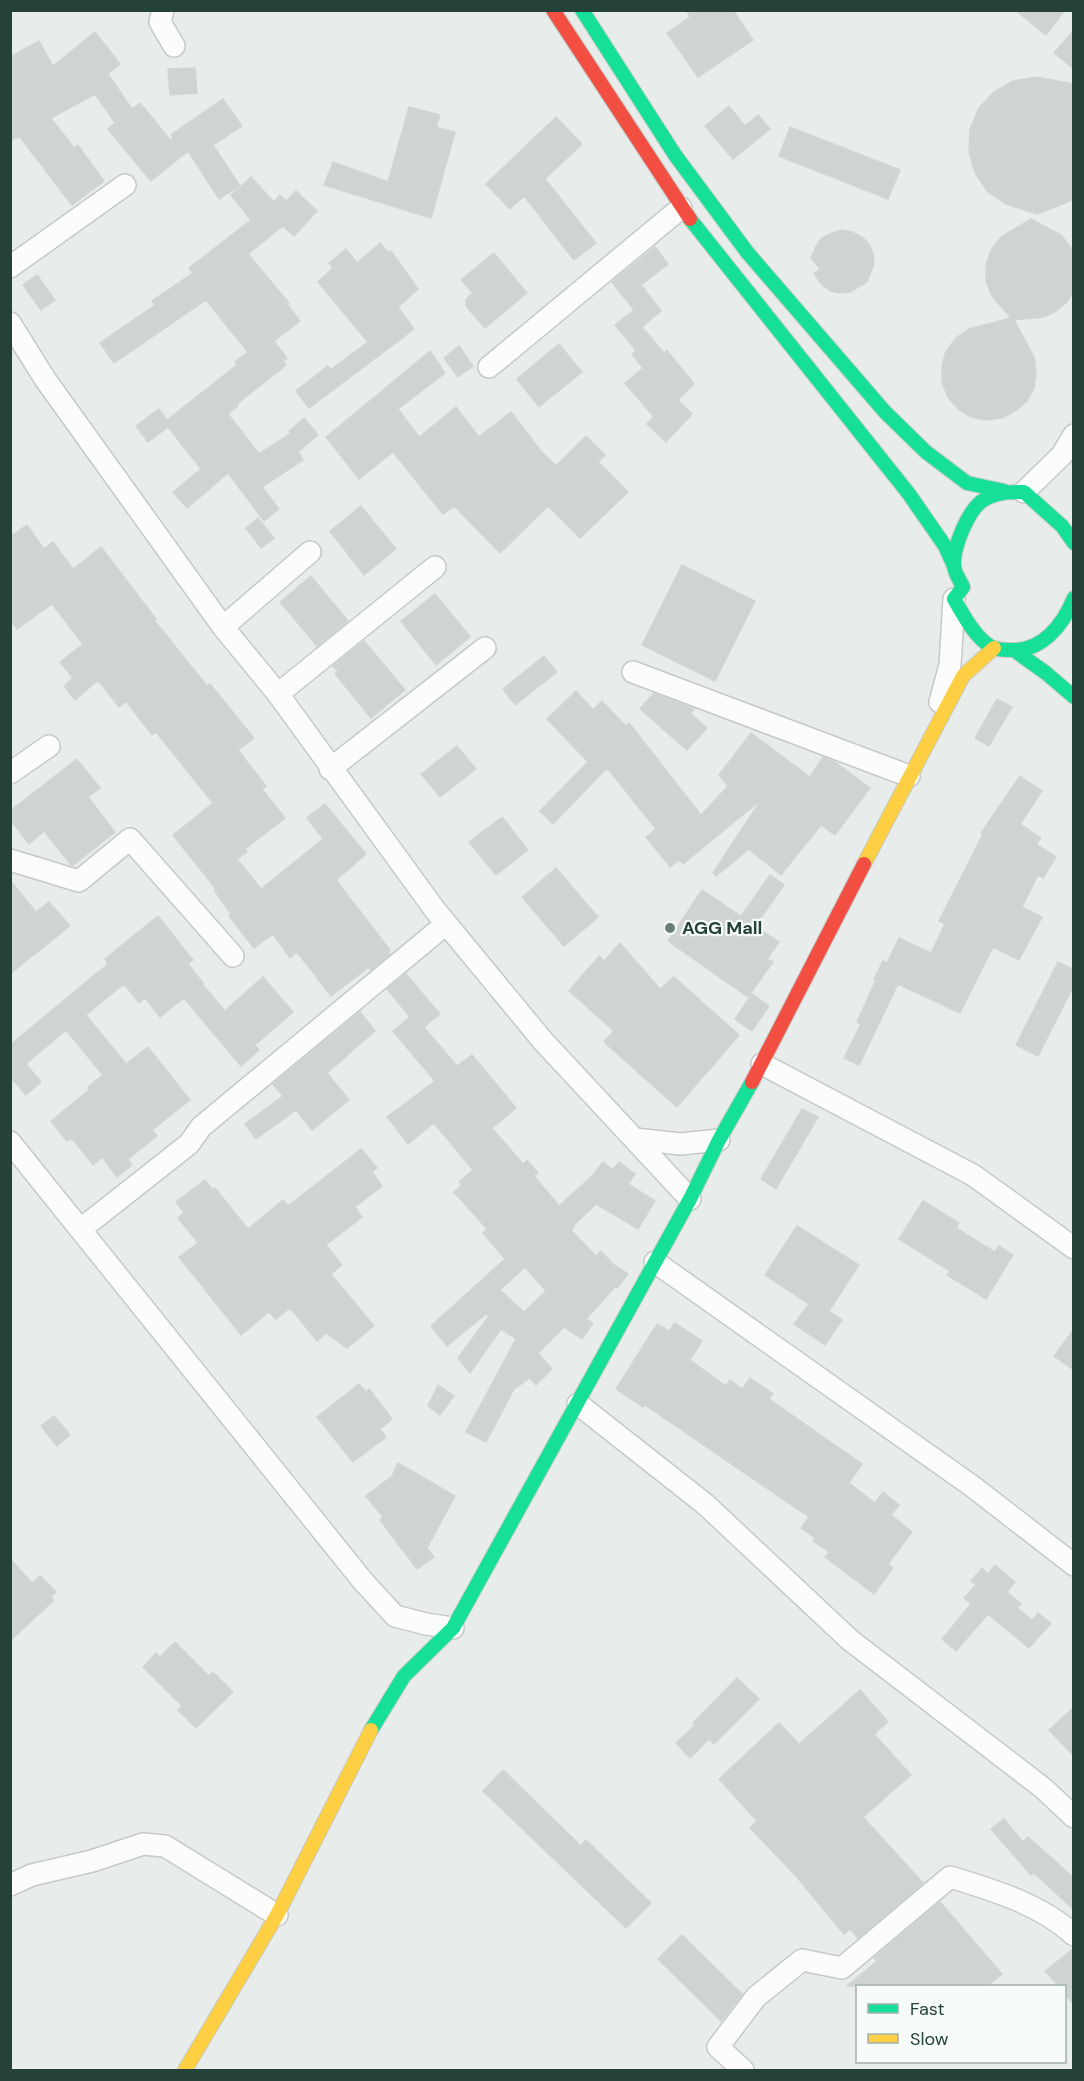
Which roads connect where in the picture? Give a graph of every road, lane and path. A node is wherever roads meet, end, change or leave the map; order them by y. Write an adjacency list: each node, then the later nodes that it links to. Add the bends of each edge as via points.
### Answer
1 (163, 10): 4 (street, via 160,22)
2 (553, 10): 6 (main road)
3 (582, 10): 11 (main road, via 675,155 747,252 871,396 926,452 966,483)
4 (174, 46)
5 (125, 185): 7 (street)
6 (681, 208): 9 (street); 14 (main road, via 909,494)
7 (10, 267)
8 (10, 323): 18 (street, via 45,379)
9 (489, 367)
10 (1074, 435): 11 (street, via 1062,455)
11 (1014, 492): 12 (main road, via 1062,526); 14 (main road, via 974,507 966,520)
12 (1074, 543)
13 (310, 552): 18 (street)
14 (954, 566): 17 (main road, via 963,587)
15 (435, 567): 23 (street)
16 (1074, 598): 21 (main road, via 1046,639)
17 (954, 599): 20 (main road, via 978,636); 25 (street, via 950,665)
18 (223, 627): 23 (street)
19 (485, 648): 27 (street)
20 (994, 648): 21 (main road); 25 (main road, via 963,676)
21 (1018, 653): 24 (main road)
22 (633, 672): 29 (street)
23 (278, 694): 27 (street)
24 (1074, 697)
25 (926, 744): 29 (main road)
26 (49, 746): 28 (street)
27 (330, 769): 31 (street)
28 (10, 773)
29 (909, 776): 33 (main road)
30 (10, 860): 32 (street, via 80,881 130,839)
31 (446, 924): 34 (street, via 543,1041); 38 (street, via 201,1127 189,1144)
32 (233, 956)
33 (762, 1064): 35 (main road); 39 (street, via 973,1174)
34 (635, 1139): 35 (street, via 681,1144); 37 (street)
35 (719, 1140): 37 (main road)
36 (10, 1142): 38 (street)
37 (690, 1199): 40 (main road)
38 (81, 1229): 43 (street, via 287,1488 395,1616)
39 (1074, 1248)
40 (655, 1262): 41 (main road); 42 (street, via 972,1486)
41 (578, 1404): 43 (main road); 44 (street, via 705,1504 850,1640 1043,1788)
42 (1074, 1565)
43 (453, 1628): 46 (main road, via 404,1676 365,1740)
44 (1074, 1817)
45 (10, 1885): 46 (street, via 32,1875 142,1844 165,1846)
46 (277, 1914): 48 (main road)
47 (1074, 1935): 49 (street, via 1011,1896 951,1877 842,1968 802,1960 756,1997 718,2047)
48 (185, 2070)
49 (743, 2070)

